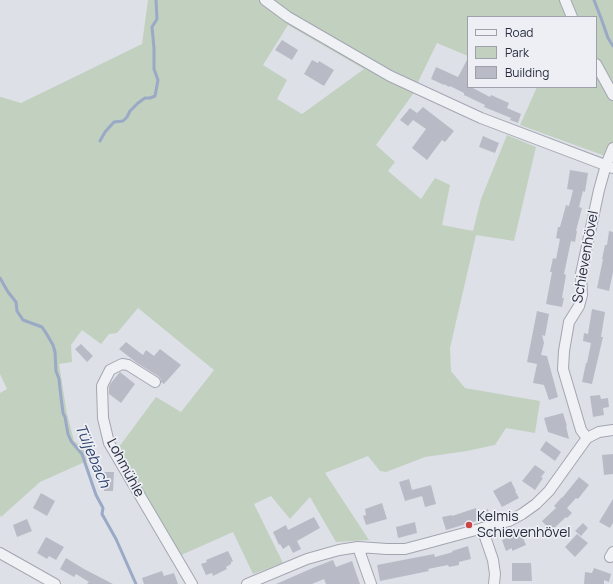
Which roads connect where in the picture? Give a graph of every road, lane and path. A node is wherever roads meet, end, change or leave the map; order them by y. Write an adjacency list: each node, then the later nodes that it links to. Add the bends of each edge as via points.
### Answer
1 (265, 0): 7 (street, via 288,18 390,76 481,118)
2 (565, 0): 3 (street)
3 (572, 16)
4 (597, 66): 5 (street)
5 (613, 95)
6 (613, 148): 7 (street, Schievenhövel)
7 (610, 167): 10 (street, Schievenhövel, via 599,190 581,274 582,294 579,306 569,322 564,351 563,369 581,430)
8 (156, 382): 15 (street, Lohmühle, via 128,365 122,364 110,370 102,386 103,418 108,443)
9 (613, 430): 10 (street, via 599,432)
10 (587, 438): 11 (street, via 549,491 536,504 509,520)
11 (482, 528): 12 (street, via 405,548); 18 (street, via 493,560)
12 (358, 547): 16 (street, via 307,560); 17 (street)
13 (0, 553): 14 (street)
14 (55, 584)
15 (192, 584)
16 (247, 584)
17 (371, 584)
18 (494, 584)

